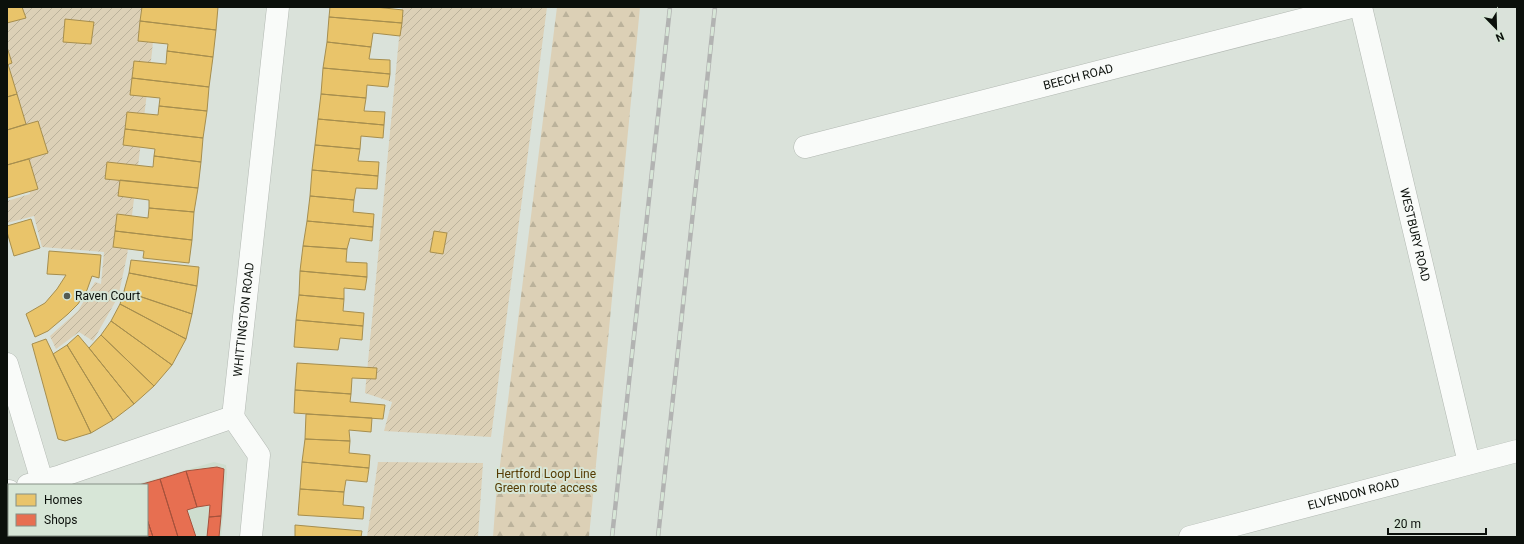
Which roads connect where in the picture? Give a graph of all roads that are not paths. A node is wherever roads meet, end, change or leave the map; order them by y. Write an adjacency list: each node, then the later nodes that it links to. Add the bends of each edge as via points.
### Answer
1 (278, 7): 6 (street, WHITTINGTON ROAD)
2 (1351, 7): 4 (street, BEECH ROAD)
3 (1362, 7): 8 (street, WESTBURY ROAD)
4 (805, 147)
5 (7, 364): 9 (street)
6 (233, 417): 9 (street); 10 (street, via 259,455)
7 (1517, 450): 8 (street, ELVENDON ROAD)
8 (1469, 463): 11 (street, ELVENDON ROAD)
9 (35, 483)
10 (251, 537)
11 (1190, 537)

